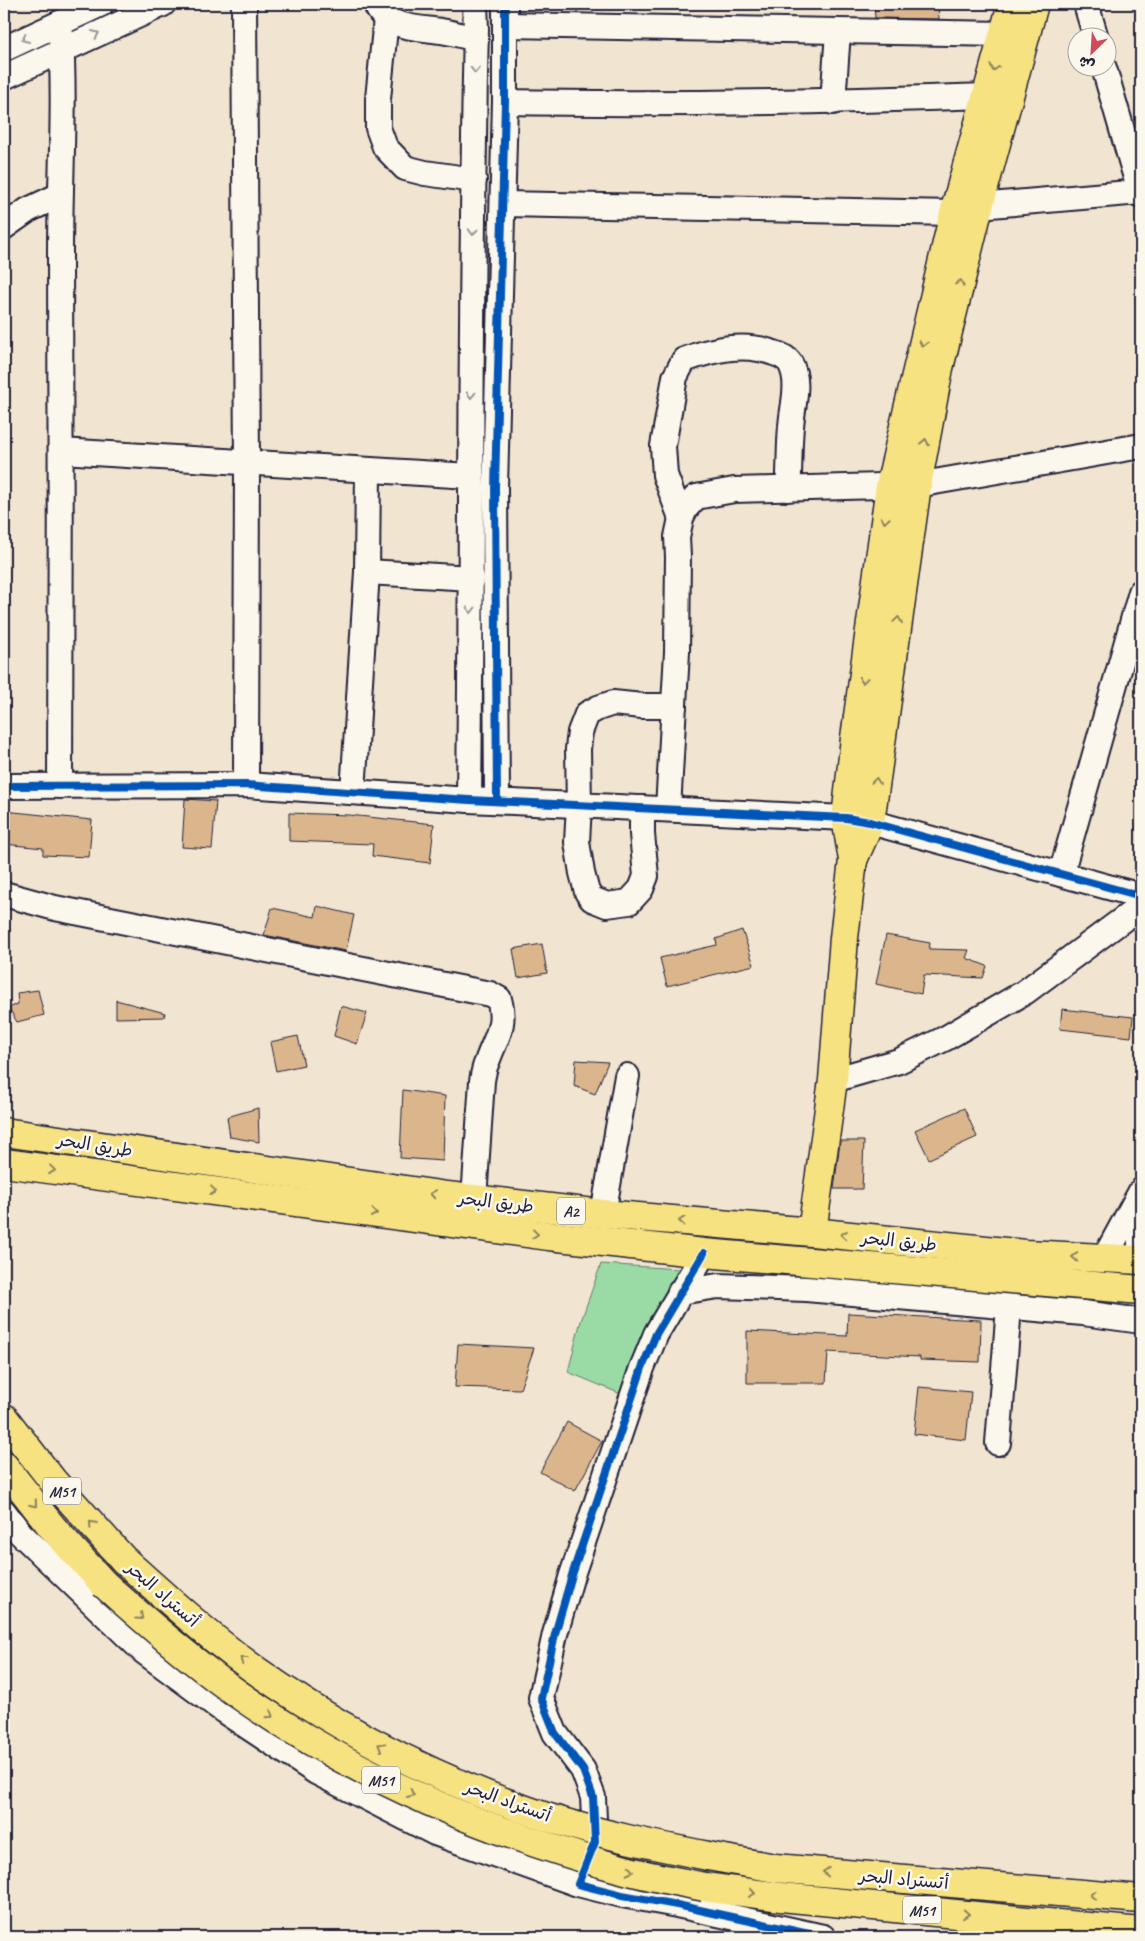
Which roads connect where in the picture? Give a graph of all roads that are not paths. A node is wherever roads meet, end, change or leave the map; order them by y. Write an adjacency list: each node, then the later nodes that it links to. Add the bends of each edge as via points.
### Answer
1 (100, 4): 10 (street)
2 (163, 4): 16 (street, one-way to 2)
3 (244, 4): 30 (street)
4 (475, 4): 14 (street)
5 (1012, 4): 13 (main road)
6 (1034, 4): 26 (main road)
7 (1086, 4): 11 (street)
8 (381, 11): 14 (street, via 411,27); 22 (street, via 378,128 385,147 405,168)
9 (506, 14): 12 (street); 20 (street)
10 (60, 23): 15 (street, one-way to 15); 16 (street)
11 (1093, 28)
12 (838, 32): 13 (street); 21 (street)
13 (1004, 34): 19 (main road, one-way to 19)
14 (476, 39): 22 (street, one-way to 22)
15 (4, 49)
16 (62, 50): 17 (street); 24 (street)
17 (4, 77)
18 (1107, 78): 23 (street)
19 (986, 96): 21 (street); 26 (main road)
20 (505, 102): 21 (street); 25 (street)
21 (833, 102)
22 (474, 180): 32 (street, one-way to 32)
23 (1141, 194): 26 (street)
24 (60, 195): 27 (street, via 28,210); 29 (street)
25 (503, 204): 26 (street); 45 (street, via 495,486)
26 (967, 209): 33 (main road, via 939,368)
27 (4, 227)
28 (1141, 446): 33 (street)
29 (61, 451): 30 (street); 42 (street)
30 (248, 462): 31 (street); 40 (street)
31 (368, 470): 32 (street); 36 (street)
32 (470, 476): 37 (street)
33 (903, 486): 34 (street); 49 (main road)
34 (788, 489): 35 (street, via 734,490 696,497); 35 (street, via 796,392 790,363 783,356 756,349 738,347 704,352 684,360 675,377 663,446 665,475)
35 (681, 518): 39 (street, via 677,537)
36 (367, 572): 37 (street); 43 (street)
37 (472, 578): 44 (street, one-way to 44)
38 (1141, 592): 50 (street)
39 (674, 706): 46 (street, via 613,703 587,714 578,749); 48 (street)
40 (246, 785): 42 (street); 43 (street)
41 (4, 786): 42 (street)
42 (60, 786)
43 (353, 792): 44 (street)
44 (469, 800): 45 (street)
45 (497, 801): 46 (street)
46 (580, 805): 47 (street); 47 (street, via 577,842 587,892 592,899 607,905 629,902 641,890 646,876)
47 (642, 808): 48 (street)
48 (668, 809): 49 (street)
49 (858, 820): 50 (street); 55 (main road, via 844,938)
50 (1061, 874): 52 (street)
51 (4, 894): 59 (street, via 55,908 490,994 499,999 502,1025 486,1062 482,1082)
52 (1141, 896)
53 (1141, 906): 55 (street, via 1024,992 946,1038 899,1061)
54 (627, 1076): 60 (street)
55 (834, 1080): 61 (main road)
56 (4, 1132): 59 (main road, طريق البحر / A2, one-way to 56)
57 (4, 1163): 62 (main road, طريق البحر / A2, one-way to 62, via 493,1229)
58 (1140, 1193): 64 (street); 65 (street)
59 (474, 1199): 60 (main road, طريق البحر / A2)
60 (604, 1214): 61 (main road, طريق البحر / A2, one-way to 60)
61 (812, 1232): 64 (main road, طريق البحر / A2, one-way to 61)
62 (704, 1253): 63 (main road, طريق البحر / A2); 68 (street)
63 (774, 1259): 66 (street); 67 (main road, طريق البحر / A2)
64 (1104, 1259): 65 (main road, طريق البحر / A2)
65 (1141, 1260)
66 (769, 1287): 68 (street, via 718,1286); 69 (street)
67 (1141, 1290)
68 (680, 1292): 75 (street, via 656,1334 642,1368 572,1575 541,1698 554,1733 583,1770 593,1797 595,1842)
69 (1009, 1307): 70 (street); 72 (street)
70 (1141, 1321)
71 (4, 1418): 76 (main road, أتستراد البحر / M51, one-way to 71, bridge, via 776,1868 626,1840 546,1817 469,1787 393,1753 321,1712 251,1666 186,1615 124,1560 53,1481)
72 (998, 1443)
73 (4, 1466): 77 (main road, أتستراد البحر / M51, one-way to 77, bridge, via 52,1527 104,1584 168,1641 235,1692 306,1739 381,1780 458,1816 538,1845 620,1869 704,1887)
74 (4, 1512): 75 (street, via 20,1533 143,1650 224,1711 316,1772 435,1833)
75 (578, 1884): 78 (street)
76 (1141, 1898)
77 (1141, 1932)
78 (823, 1937)

